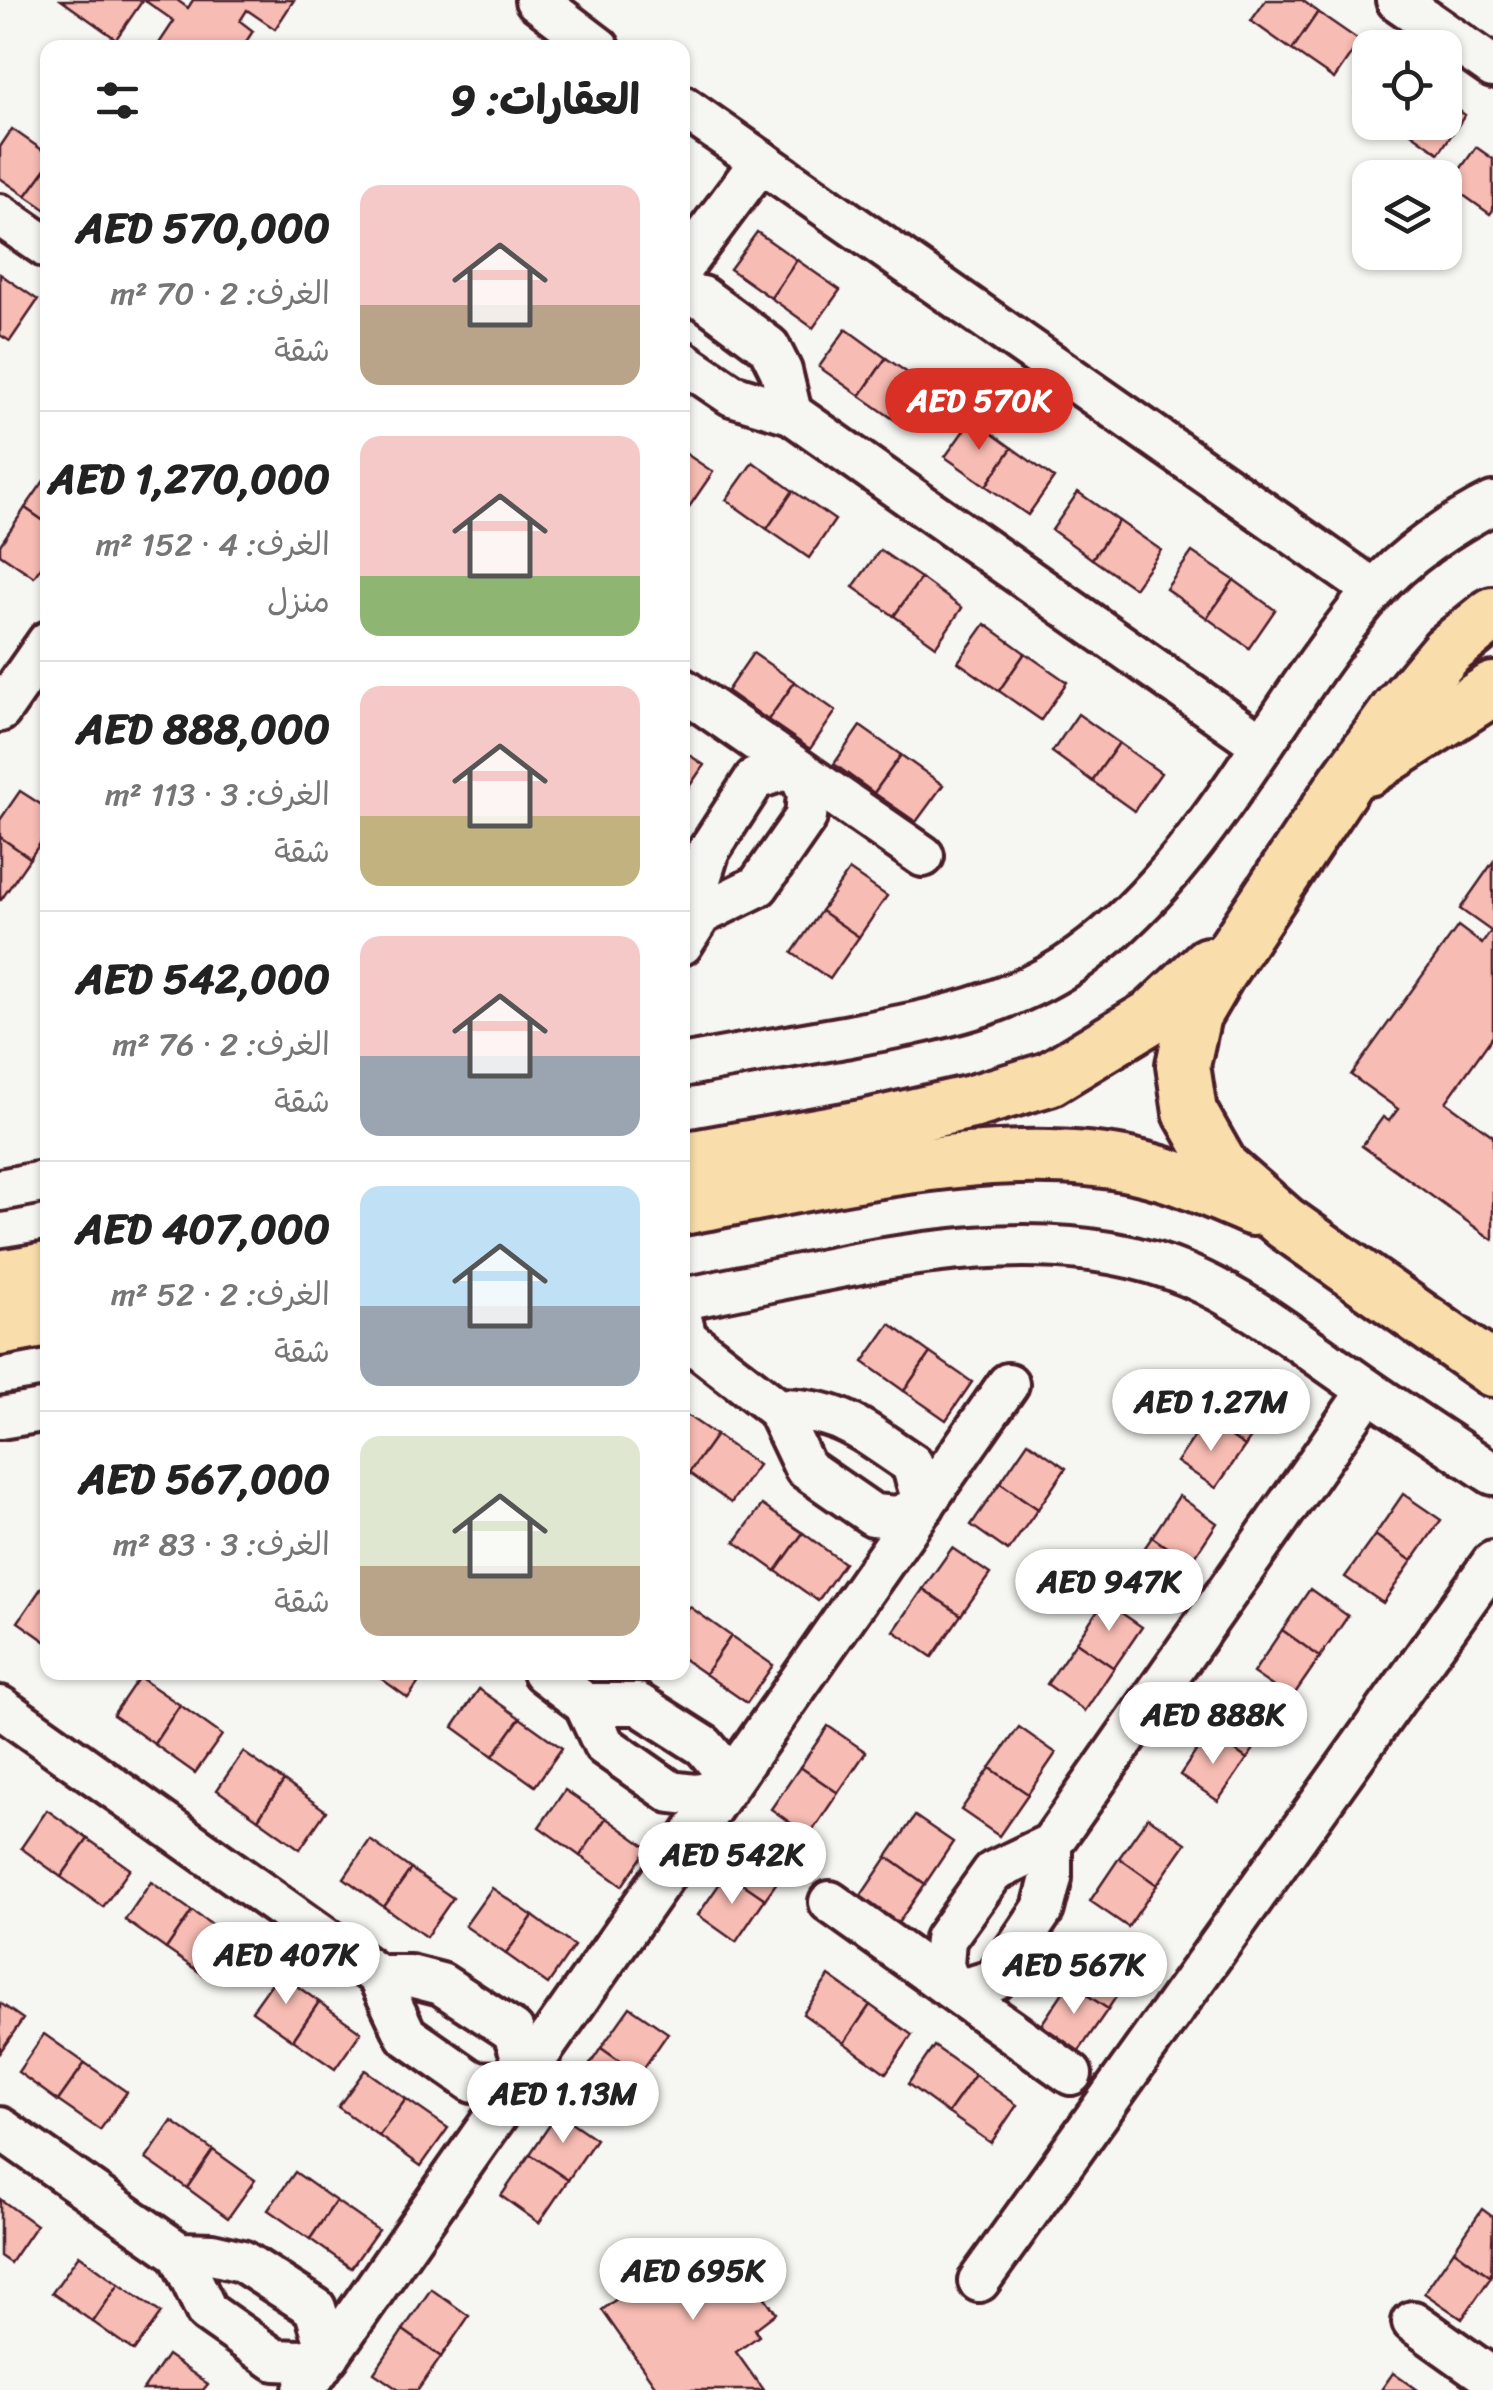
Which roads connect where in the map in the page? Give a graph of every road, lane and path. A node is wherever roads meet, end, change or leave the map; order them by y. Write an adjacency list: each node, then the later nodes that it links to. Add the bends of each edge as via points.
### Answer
1 (536, 0): 3 (street)
2 (1397, 0): 4 (street)
3 (588, 40)
4 (1493, 67)
5 (690, 112): 6 (street)
6 (761, 161): 9 (street); 14 (street)
7 (0, 216): 8 (street)
8 (40, 243)
9 (690, 256)
10 (690, 296): 12 (street, via 702,297 769,346)
11 (690, 367): 12 (street, via 732,396)
12 (792, 413): 20 (street)
13 (1493, 504): 14 (street, via 1455,525)
14 (1374, 590): 20 (street)
15 (1493, 614): 22 (main road, via 1447,651)
16 (40, 654): 19 (street)
17 (1493, 688): 22 (main road)
18 (690, 695): 21 (street)
19 (0, 711)
20 (1260, 744): 26 (street, via 1136,912 1078,959 1009,998 925,1022)
21 (798, 770): 23 (street); 25 (street, via 755,779 709,850); 25 (street, via 808,793 806,817 758,886)
22 (1345, 783): 24 (main road)
23 (923, 856)
24 (1256, 918): 28 (main road, via 1154,1015 1048,1079); 32 (main road, via 1194,1015 1183,1064 1190,1112 1222,1168)
25 (692, 928)
26 (690, 1065)
27 (690, 1160): 28 (main road)
28 (742, 1173): 31 (main road); 32 (main road, via 865,1174 982,1160 1078,1158 1193,1183)
29 (40, 1183): 30 (street)
30 (0, 1190)
31 (690, 1203)
32 (1286, 1223): 39 (main road)
33 (40, 1270): 34 (main road)
34 (0, 1277)
35 (690, 1298): 41 (street, via 960,1247 1120,1253 1188,1276 1256,1312)
36 (40, 1322): 37 (main road)
37 (0, 1329)
38 (690, 1341): 42 (street)
39 (1493, 1370)
40 (1008, 1384): 46 (street)
41 (1368, 1391): 45 (street); 52 (street)
42 (777, 1409): 46 (street, via 840,1417 912,1464); 46 (street, via 806,1468 872,1515 898,1517)
43 (40, 1411): 44 (street)
44 (0, 1418)
45 (1493, 1474)
46 (924, 1504): 51 (street)
47 (1493, 1562): 60 (street)
48 (554, 1680): 49 (street)
49 (585, 1704): 51 (street, via 604,1744 671,1792); 51 (street, via 638,1704 704,1746 719,1764)
50 (0, 1707): 54 (street)
51 (724, 1790): 57 (street)
52 (1051, 1844): 55 (street, via 1043,1908 995,1980); 55 (street, via 993,1872 944,1939 942,1965)
53 (830, 1902): 55 (street)
54 (378, 1976): 57 (street, via 440,1984 512,2030); 57 (street, via 406,2035 472,2082)
55 (951, 1988): 56 (street)
56 (1071, 2074)
57 (524, 2076): 62 (street)
58 (0, 2128): 59 (street)
59 (180, 2253): 62 (street, via 242,2261 314,2308); 62 (street, via 208,2312 274,2360)
60 (979, 2281)
61 (1412, 2322): 63 (street)
62 (329, 2355): 64 (street)
63 (1493, 2379)
64 (304, 2390)

